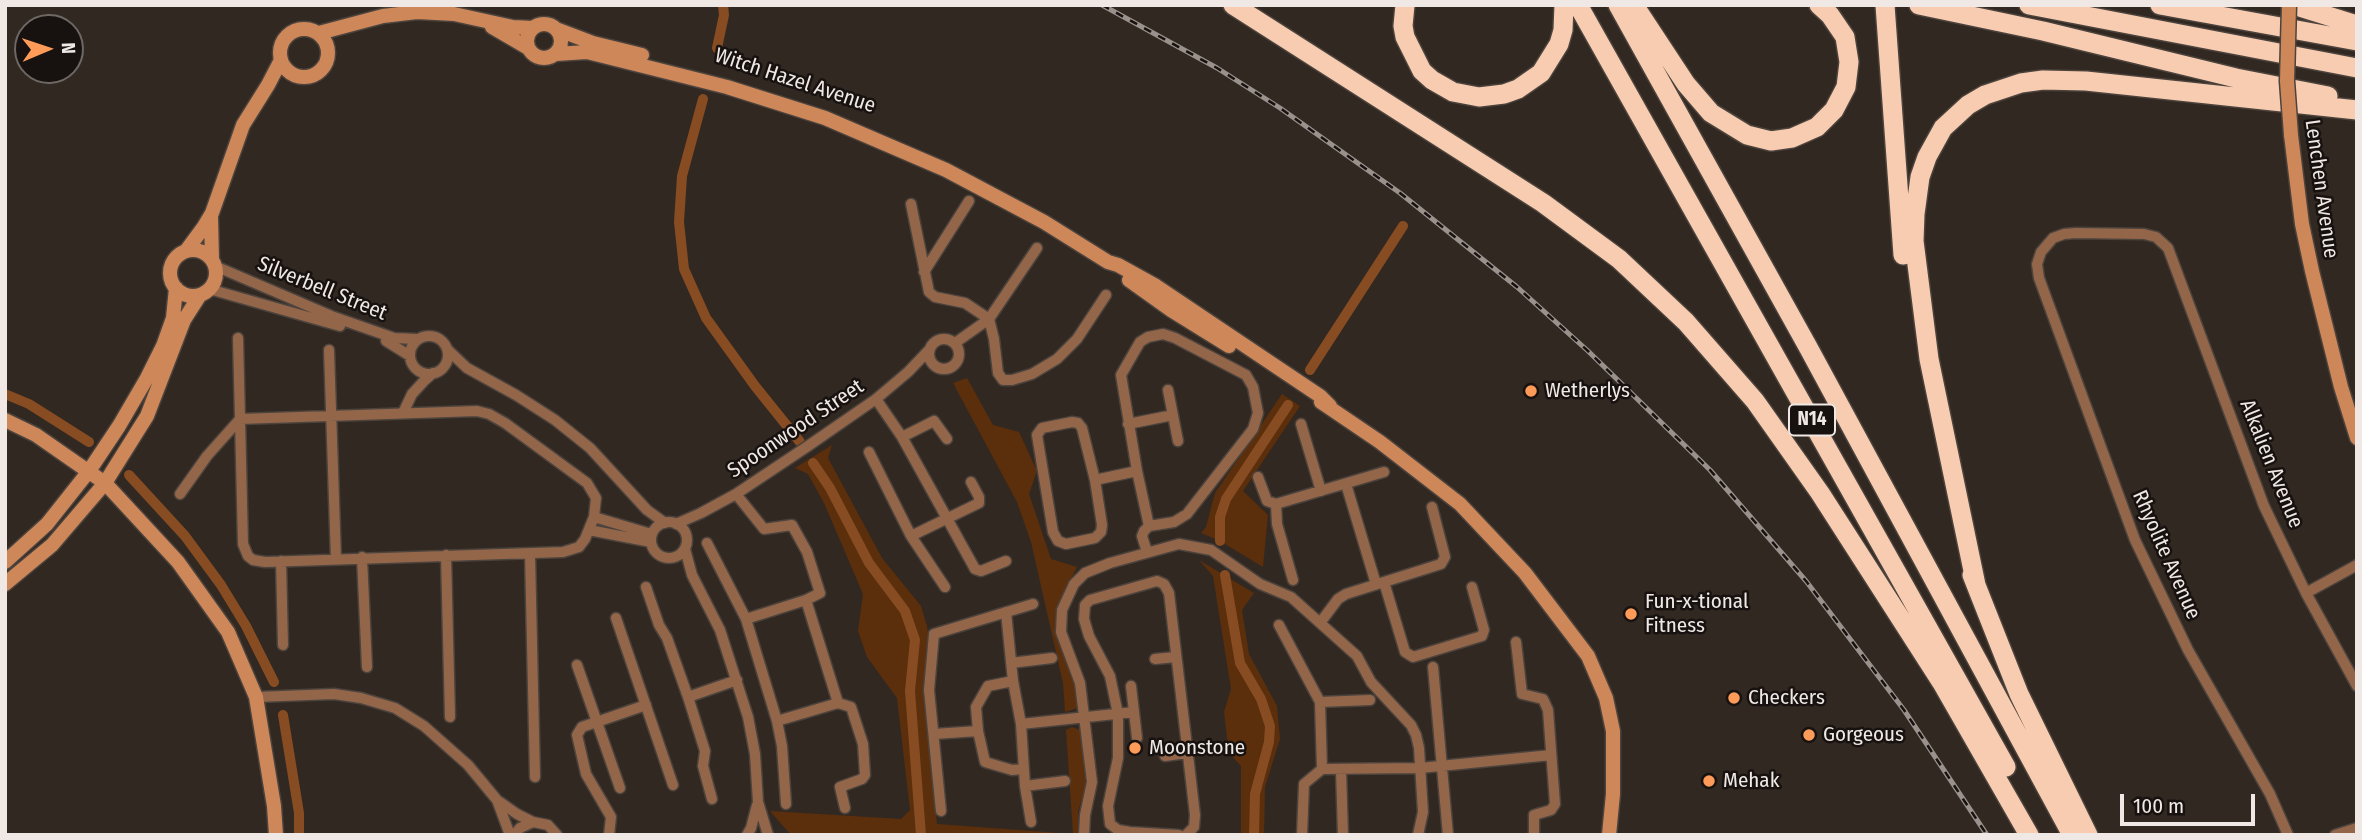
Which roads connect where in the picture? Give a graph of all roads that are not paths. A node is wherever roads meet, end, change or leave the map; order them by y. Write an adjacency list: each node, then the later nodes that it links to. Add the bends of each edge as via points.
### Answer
1 (1233, 5): 187 (highway, via 1542,203 1619,259 1686,322 1755,401 1820,494 1942,683)
2 (1405, 5): 3 (highway, via 1405,37 1422,71 1453,92 1479,97 1518,89 1541,73 1559,44)
3 (1563, 5)
4 (1578, 5): 188 (highway, N14)
5 (1618, 5): 189 (highway, N14)
6 (1634, 5): 7 (highway, via 1710,113 1747,135 1770,141 1817,127 1834,110 1846,87 1849,62 1844,37)
7 (1819, 5)
8 (1919, 5): 27 (highway)
9 (2029, 5): 24 (highway)
10 (2160, 5): 19 (highway)
11 (2291, 5): 14 (highway); 54 (street, Lenchen Avenue, bridge, via 2287,81 2291,135 2305,236)
12 (1887, 15): 109 (highway, via 1899,210 1914,335 1939,466)
13 (475, 19): 15 (street, via 417,12); 16 (street); 21 (street)
14 (2357, 25)
15 (346, 27): 18 (street); 20 (street)
16 (533, 28): 17 (street, via 544,24); 21 (street, via 527,37)
17 (556, 29): 22 (street, via 561,39); 32 (street, Witch Hazel Avenue, via 850,118 978,176)
18 (319, 33): 20 (street); 23 (street, via 302,28 288,34)
19 (2357, 41)
20 (328, 47): 25 (street, via 322,69 308,77)
21 (528, 48): 22 (street, via 541,58)
22 (556, 54): 32 (street, Witch Hazel Avenue, via 587,52 628,61 825,118 946,170)
23 (281, 60): 25 (street); 26 (street)
24 (2357, 68)
25 (293, 75): 26 (street)
26 (268, 85): 31 (street, via 243,125)
27 (2357, 101)
28 (2357, 110): 109 (highway, via 2043,80 1985,95 1943,128 1920,177 1914,241 1928,359)
29 (969, 201): 37 (street)
30 (911, 204): 37 (street)
31 (212, 213): 35 (street); 36 (street)
32 (1044, 222): 186 (street, Witch Hazel Avenue, via 1108,262 1171,310 1330,406 1460,504 1573,650 1593,687 1605,748)
33 (1037, 248): 41 (street)
34 (2168, 248): 113 (street, Alkalien Avenue, via 2264,506); 191 (street, Rhyolite Avenue, via 2144,234 2064,234 2040,252 2039,278 2135,540 2188,650 2270,794)
35 (186, 251): 36 (street, via 200,251); 38 (street, via 171,266)
36 (213, 263): 39 (street, via 216,276); 43 (street, Silverbell Street, via 334,317 394,338)
37 (924, 272): 41 (street, via 931,295 965,303)
38 (176, 288): 39 (street, via 187,295); 71 (street, via 173,318 163,346 120,426)
39 (205, 292): 48 (street, Silverbell Street, via 332,323 387,341); 77 (street, via 184,320 147,416)
40 (1105, 295): 41 (street, via 1077,339 1057,359 1012,380 1000,377)
41 (989, 319): 44 (street)
42 (238, 338): 62 (street)
43 (417, 340): 45 (street, via 436,337); 48 (street)
44 (954, 343): 47 (street, via 937,340); 51 (street, via 959,351 956,363 947,369)
45 (447, 349): 50 (street); 52 (street, via 448,357)
46 (329, 350): 59 (street)
47 (929, 350): 51 (street); 53 (street, Spoonwood Street)
48 (410, 356): 49 (street)
49 (415, 368): 52 (street, via 427,374); 56 (street)
50 (467, 368): 52 (street); 84 (street, via 555,420 590,448)
51 (937, 368): 53 (street)
52 (438, 370): 56 (street)
53 (908, 372): 57 (street, Spoonwood Street)
54 (2339, 376): 61 (street, Lenchen Avenue); 67 (street, Lenchen Avenue)
55 (1168, 390): 60 (street)
56 (412, 394): 58 (street)
57 (876, 399): 66 (street); 81 (street, Spoonwood Street)
58 (403, 413): 59 (street); 86 (street, via 489,414 587,483 596,498)
59 (331, 415): 62 (street); 100 (street)
60 (1173, 415): 64 (street); 69 (street)
61 (2357, 417)
62 (240, 419): 80 (street); 101 (street, via 245,550 258,562)
63 (5, 420): 71 (street, via 37,435)
64 (1128, 424): 72 (street); 89 (street, via 1122,370 1140,342 1155,335 1175,338 1224,362 1246,375 1253,387 1258,414 1253,429 1187,514 1174,522)
65 (1301, 424): 79 (street)
66 (902, 437): 68 (street, via 934,421); 87 (street)
67 (2357, 438)
68 (947, 439)
69 (1178, 441)
70 (869, 452): 92 (street)
71 (89, 471): 77 (street); 103 (street, via 47,524)
72 (1137, 471): 75 (street); 89 (street)
73 (1384, 472): 78 (street)
74 (1258, 477): 82 (street, via 1267,501)
75 (1095, 480): 75 (street, via 1101,532 1088,541 1060,543 1053,532 1038,430 1078,423)
76 (971, 482): 87 (street, via 979,503)
77 (105, 483): 108 (street, via 52,545); 134 (street, via 201,593 228,632)
78 (1346, 484): 79 (street); 107 (street)
79 (1321, 491): 82 (street)
80 (180, 494)
81 (736, 494): 85 (street, Spoonwood Street); 114 (street, via 764,529 792,525 807,552 820,593)
82 (1276, 503): 106 (street, via 1276,524)
83 (1432, 507): 107 (street, via 1443,562)
84 (647, 509): 88 (street); 91 (street)
85 (701, 513): 88 (street, Spoonwood Street); 93 (street)
86 (594, 517): 90 (street); 91 (street)
87 (946, 519): 92 (street); 102 (street, via 977,571)
88 (671, 523): 91 (street); 93 (street, via 685,531)
89 (1149, 526): 95 (street, via 1142,536)
90 (589, 530): 91 (street); 96 (street, via 574,550)
91 (652, 536): 99 (street, via 657,554)
92 (911, 536): 111 (street)
93 (686, 543): 99 (street, via 680,556); 105 (street)
94 (707, 543): 118 (street)
95 (1147, 552): 119 (street, via 1179,544 1211,550 1260,583 1291,597); 143 (street, via 1085,573 1074,584 1062,610 1061,632 1079,675)
96 (530, 554): 97 (street); 158 (street)
97 (446, 555): 98 (street); 142 (street)
98 (362, 557): 100 (street); 128 (street)
99 (671, 558): 105 (street)
100 (335, 559): 101 (street)
101 (281, 561): 122 (street)
102 (1006, 561)
103 (5, 562)
104 (2357, 565): 113 (street)
105 (692, 575): 130 (street, via 720,631)
106 (1293, 580)
107 (1380, 583): 112 (street, via 1405,652 1413,657 1482,636); 119 (street, via 1341,597)
108 (5, 584)
109 (1976, 585): 190 (highway, via 2019,694)
110 (646, 587): 135 (street)
111 (945, 587)
112 (1472, 587)
113 (2306, 593): 133 (street, Alkalien Avenue)
114 (806, 600): 118 (street); 137 (street)
115 (1033, 604): 116 (street)
116 (1006, 611): 126 (street); 148 (street, via 934,634 929,690)
117 (616, 618): 139 (street)
118 (746, 620): 144 (street)
119 (1320, 623): 154 (street, via 1356,656 1371,682 1411,725 1418,740)
120 (1279, 625): 138 (street)
121 (1516, 642): 151 (street, via 1522,694 1546,703)
122 (284, 645)
123 (1176, 657): 125 (street); 141 (street, via 1168,593 1162,582 1087,602 1085,624 1110,676); 150 (street)
124 (1052, 658): 126 (street)
125 (1155, 659)
126 (1011, 663): 131 (street)
127 (577, 665): 145 (street)
128 (367, 667)
129 (1433, 667): 153 (street)
130 (737, 680): 135 (street); 165 (street, via 755,754)
131 (1013, 681): 146 (street); 147 (street, via 989,686 976,707)
132 (1131, 686): 140 (street)
133 (2357, 686)
134 (256, 697): 164 (street, via 334,694 395,708 447,745); 173 (street)
135 (688, 697): 163 (street, via 705,751 703,766)
136 (1370, 700): 138 (street)
137 (838, 702): 144 (street); 167 (street, via 851,707 863,744 864,778 840,787)
138 (1320, 702): 156 (street)
139 (646, 705): 145 (street); 160 (street)
140 (1134, 712): 141 (street); 149 (street)
141 (1118, 714): 143 (street); 179 (street, via 1110,824 1130,832)
142 (450, 717)
143 (1085, 718): 146 (street); 178 (street, via 1092,782)
144 (777, 721): 166 (street)
145 (598, 722): 162 (street); 175 (street, via 582,727 577,735 586,774 611,817)
146 (1021, 724): 155 (street)
147 (978, 731): 148 (street); 155 (street, via 985,762)
148 (934, 734): 168 (street)
149 (1137, 738)
150 (1187, 753): 152 (street); 180 (street, via 1195,822)
151 (1552, 755): 153 (street); 185 (street, via 1555,804 1534,815)
152 (1165, 756)
153 (1443, 766): 154 (street); 184 (street)
154 (1420, 768): 157 (street); 183 (street, via 1423,812)
155 (1023, 769): 161 (street)
156 (1322, 769): 157 (street); 181 (street, via 1303,789)
157 (1341, 770): 182 (street)
158 (534, 777)
159 (1065, 781): 161 (street)
160 (673, 785)
161 (1025, 786): 170 (street)
162 (620, 788)
163 (712, 799)
164 (497, 800): 169 (street); 174 (street)
165 (758, 802): 176 (street); 177 (street)
166 (786, 804)
167 (845, 808)
168 (941, 811)
169 (533, 822): 172 (street); 174 (street)
170 (1031, 822)
171 (2357, 828): 192 (street)
172 (558, 833)
173 (276, 835)
174 (512, 835)
175 (609, 835)
176 (747, 835)
177 (768, 835)
178 (1084, 835)
179 (1179, 835)
180 (1186, 835)
181 (1302, 835)
182 (1343, 835)
183 (1418, 835)
184 (1448, 835)
185 (1534, 835)
186 (1606, 835)
187 (2029, 835)
188 (2044, 835)
189 (2072, 835)
190 (2088, 835)
191 (2288, 835)
192 (2335, 835)

